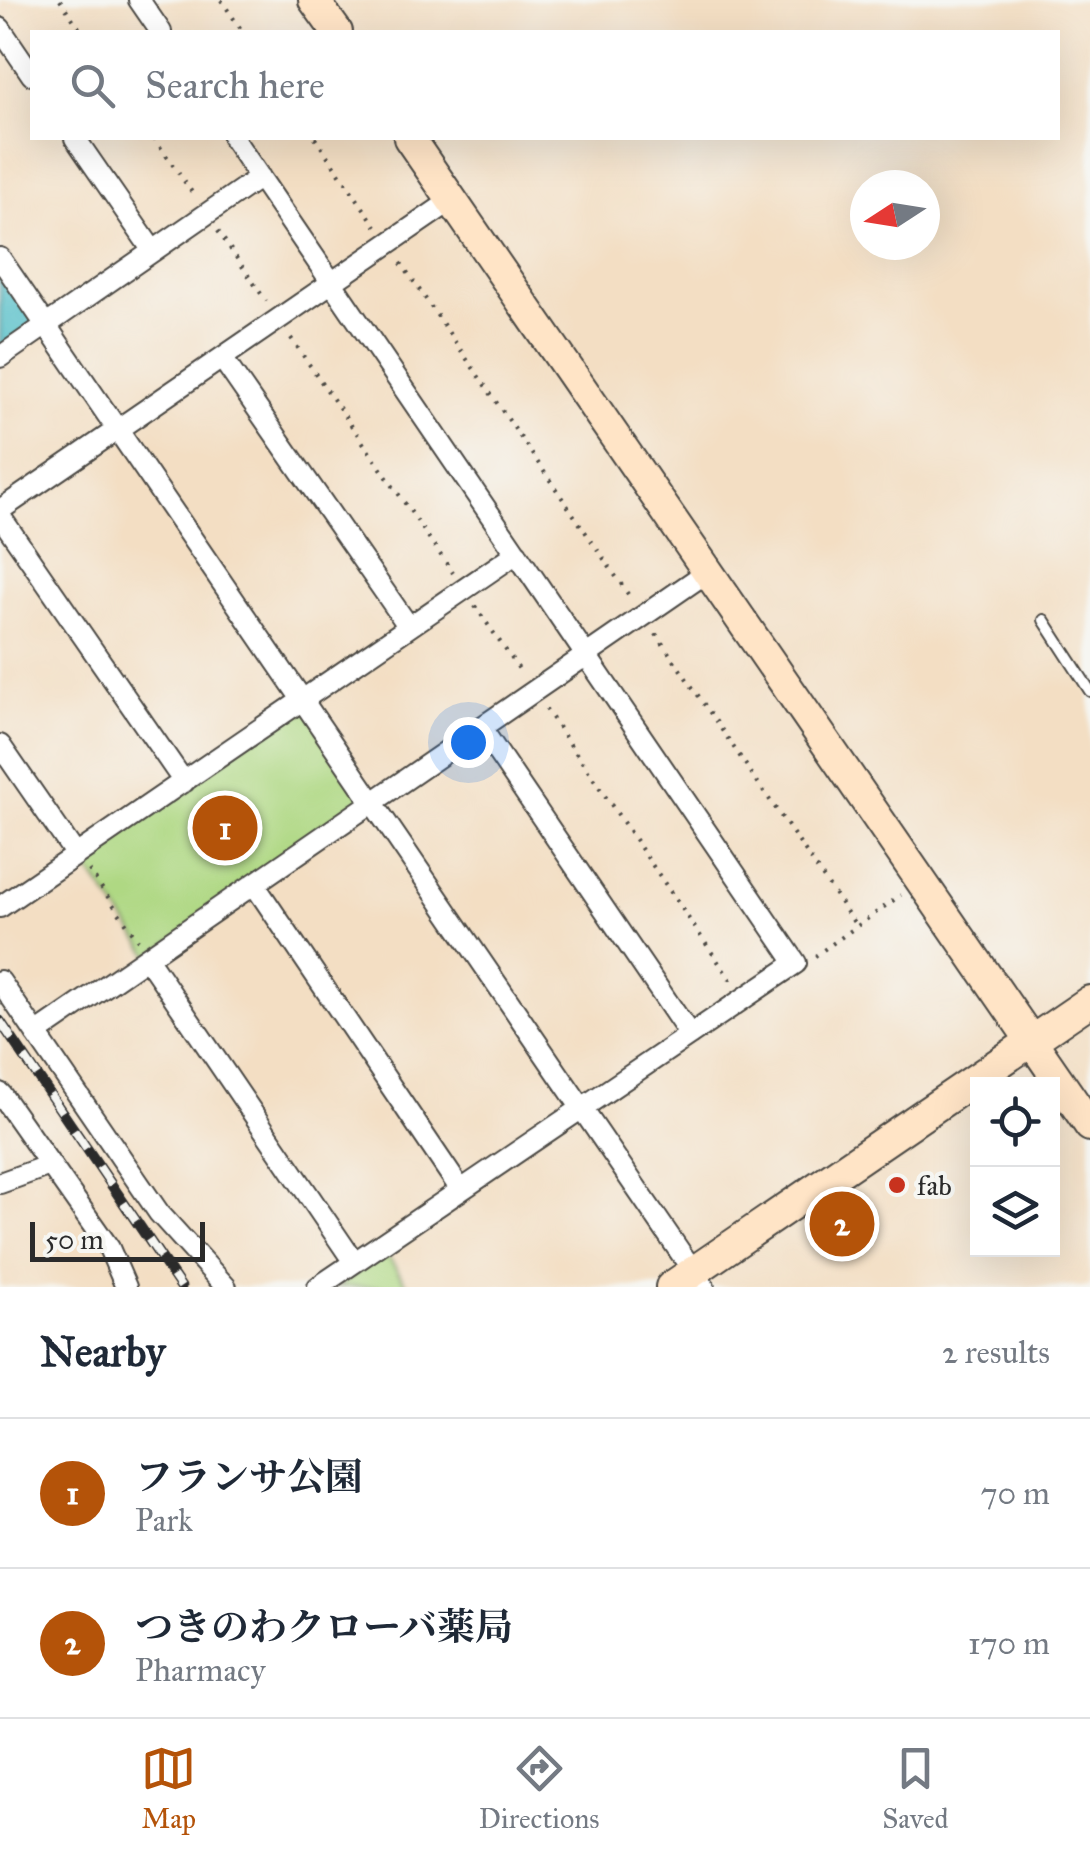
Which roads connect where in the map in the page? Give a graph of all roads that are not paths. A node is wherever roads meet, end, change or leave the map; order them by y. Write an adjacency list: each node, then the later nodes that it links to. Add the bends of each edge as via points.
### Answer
1 (139, 0): 4 (street)
2 (314, 0): 5 (street)
3 (0, 28): 6 (street)
4 (160, 30)
5 (335, 30)
6 (30, 72)
7 (76, 140): 12 (street)
8 (233, 140): 10 (street)
9 (410, 140): 11 (street)
10 (260, 178): 12 (street); 14 (street)
11 (452, 200): 14 (street); 21 (street)
12 (153, 251): 15 (street)
13 (0, 258): 15 (street)
14 (332, 282): 17 (street); 20 (street)
15 (46, 326): 16 (street); 18 (street)
16 (0, 357)
17 (222, 358): 18 (street); 23 (street)
18 (117, 430): 19 (street); 26 (street)
19 (0, 513): 29 (street)
20 (516, 553): 23 (street); 24 (street)
21 (707, 572): 24 (street); 39 (street)
22 (1044, 620): 25 (lane)
23 (409, 627): 26 (street)
24 (586, 655): 27 (street); 38 (street, via 796,962)
25 (1090, 691)
26 (302, 700): 29 (street); 30 (street)
27 (480, 728): 30 (street); 38 (street)
28 (0, 745): 31 (street)
29 (184, 782): 31 (street)
30 (372, 802): 32 (street); 41 (street)
31 (77, 855): 33 (street)
32 (254, 884): 34 (street); 45 (street)
33 (0, 907)
34 (148, 957): 37 (street); 46 (street)
35 (0, 980): 37 (street)
36 (1090, 1001): 39 (street)
37 (36, 1034): 49 (street, via 159,1213)
38 (690, 1035): 41 (street)
39 (1032, 1040): 42 (street); 47 (street)
40 (0, 1092): 43 (street)
41 (582, 1108): 45 (street); 47 (street)
42 (1090, 1126)
43 (50, 1165): 44 (street); 48 (street, via 110,1248)
44 (0, 1183)
45 (461, 1190): 46 (street)
46 (354, 1262): 50 (street)
47 (690, 1282)
48 (126, 1287)
49 (226, 1287)
50 (318, 1287)

